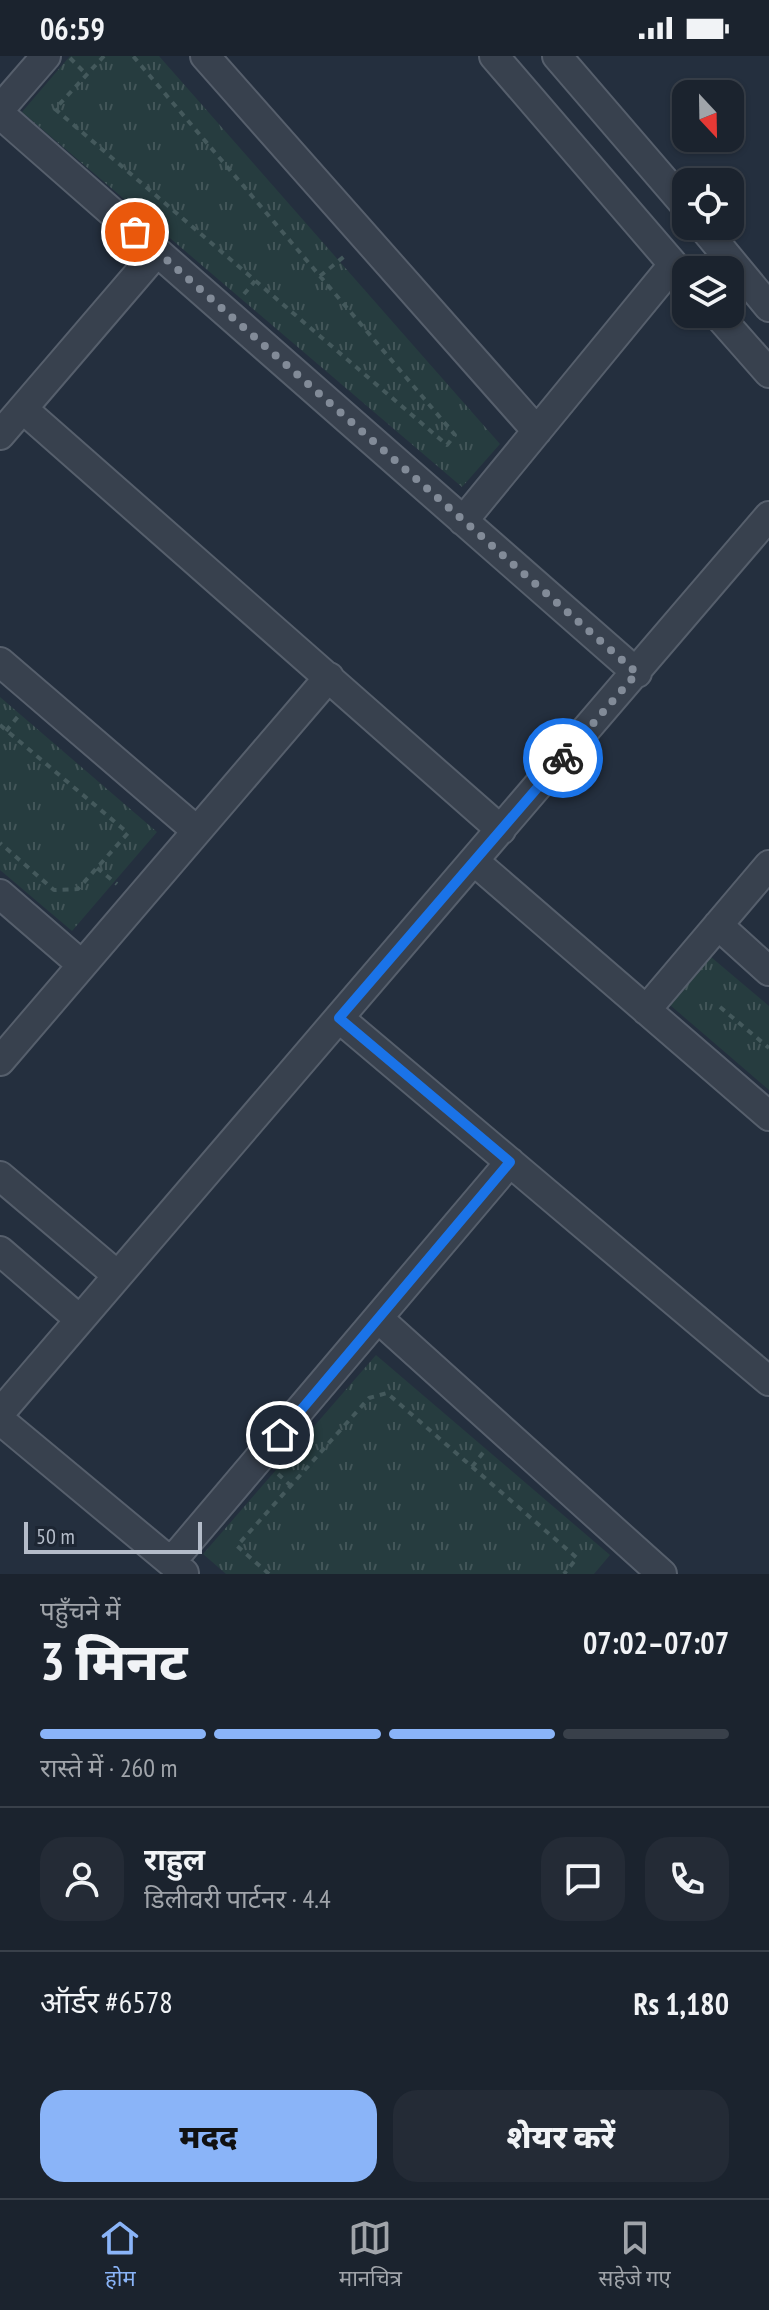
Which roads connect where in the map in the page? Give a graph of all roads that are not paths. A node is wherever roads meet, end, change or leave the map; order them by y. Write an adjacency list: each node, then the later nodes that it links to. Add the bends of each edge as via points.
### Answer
1 (46, 56): 5 (street)
2 (205, 56): 15 (street)
3 (494, 56): 9 (street)
4 (557, 56): 6 (street)
5 (0, 112): 8 (street)
6 (672, 190)
7 (714, 240): 11 (street)
8 (157, 252): 14 (street); 18 (street)
9 (672, 263)
10 (672, 281): 15 (street)
11 (769, 307)
12 (729, 328): 13 (street)
13 (769, 373)
14 (23, 409): 16 (street); 21 (street)
15 (537, 431): 18 (street)
16 (0, 435)
17 (769, 516): 20 (street)
18 (463, 521): 20 (street)
19 (0, 662): 23 (street)
20 (637, 673): 22 (street)
21 (329, 677): 22 (street); 23 (street)
22 (501, 830): 24 (street)
23 (197, 831): 28 (street)
24 (474, 861): 30 (street); 31 (street)
25 (769, 865): 27 (street)
26 (0, 894): 28 (street)
27 (718, 925): 29 (street); 30 (street)
28 (82, 965): 32 (street)
29 (769, 971)
30 (646, 1010): 33 (street)
31 (339, 1018): 34 (street); 37 (street)
32 (0, 1061)
33 (769, 1116)
34 (510, 1162): 39 (street); 40 (street)
35 (0, 1176): 37 (street)
36 (0, 1251): 38 (street)
37 (117, 1275): 38 (street)
38 (79, 1319): 41 (street)
39 (380, 1320): 43 (street); 44 (street)
40 (769, 1381)
41 (0, 1413)
42 (0, 1420): 43 (street)
43 (178, 1568)
44 (645, 1569)

